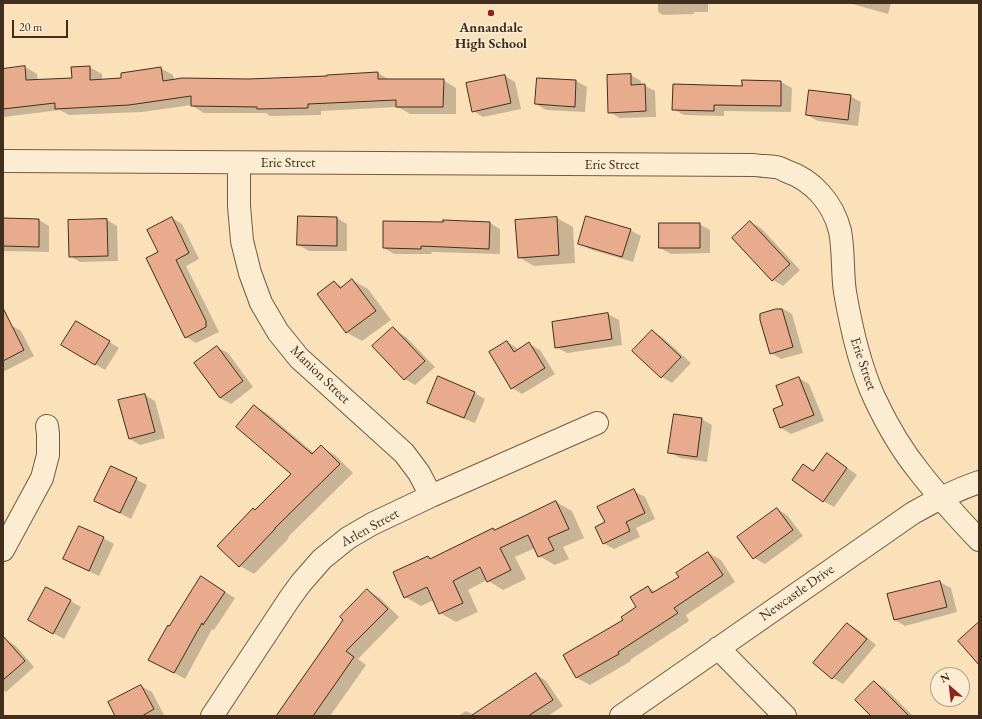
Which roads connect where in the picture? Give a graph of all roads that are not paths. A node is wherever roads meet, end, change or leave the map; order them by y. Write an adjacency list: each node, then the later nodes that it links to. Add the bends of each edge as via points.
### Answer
1 (3, 161): 2 (street, Erie Street)
2 (240, 163): 6 (street, Manion Street, via 239,206 242,241 250,274 261,303 278,332 299,358 404,453 419,473); 7 (street, Erie Street, via 754,165 775,167 796,174 814,186 836,219 853,334 874,397 895,436)
3 (597, 423): 6 (street, Arlen Street)
4 (47, 426): 9 (street, via 48,455 42,478)
5 (979, 482): 7 (street, Newcastle Drive)
6 (431, 496): 11 (street, Arlen Street, via 372,524 348,538 322,559 290,598)
7 (941, 498): 8 (street, Erie Street); 10 (street, Newcastle Drive, via 913,513)
8 (979, 540)
9 (3, 550)
10 (718, 648): 12 (street, Newcastle Drive); 13 (street)
11 (212, 716)
12 (621, 716)
13 (785, 716)

